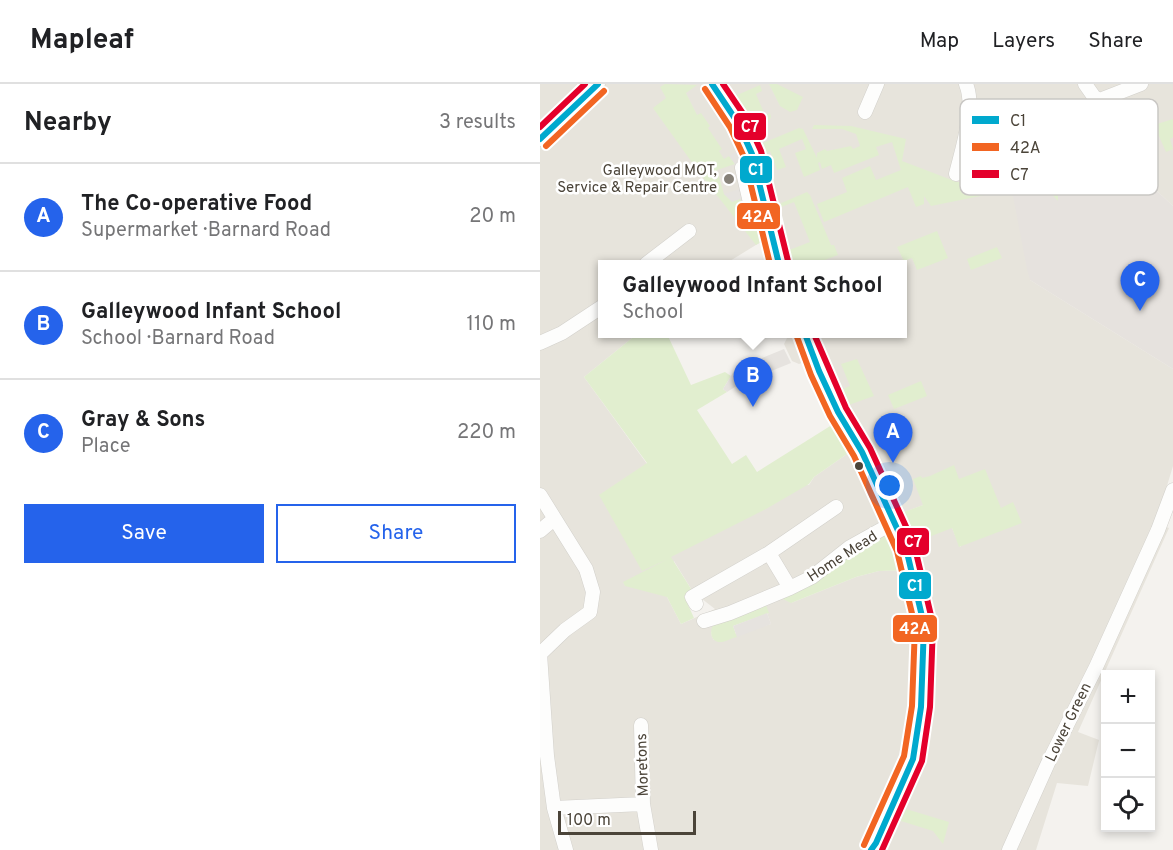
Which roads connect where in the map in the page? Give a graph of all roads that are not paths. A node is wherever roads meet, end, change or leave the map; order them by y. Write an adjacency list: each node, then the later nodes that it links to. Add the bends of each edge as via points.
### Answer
1 (598, 84): 11 (street)
2 (712, 84): 16 (street, via 747,140 755,161)
3 (877, 84): 10 (street)
4 (966, 84): 7 (street)
5 (1085, 84): 8 (street)
6 (1140, 84): 9 (street)
7 (970, 99)
8 (1096, 99)
9 (1102, 99)
10 (865, 112)
11 (540, 139)
12 (960, 154): 13 (street)
13 (956, 174)
14 (689, 231): 15 (street)
15 (651, 260)
16 (777, 260)
17 (598, 309): 19 (street)
18 (807, 338): 24 (street)
19 (540, 344)
20 (1173, 490): 37 (street, Lower Green, via 1096,667)
21 (540, 495): 23 (street)
22 (836, 507): 26 (street)
23 (554, 519): 25 (street); 31 (street, via 586,569 593,592 590,612 540,654)
24 (893, 523): 27 (street, Home Mead); 36 (street, via 906,548 924,625 922,699 913,759)
25 (540, 531)
26 (769, 554): 27 (street, Home Mead); 28 (street, via 692,597)
27 (790, 588): 29 (street, Home Mead)
28 (696, 604)
29 (704, 621)
30 (640, 725): 32 (street, Moretons)
31 (543, 756): 33 (street)
32 (643, 804): 33 (street, Moretons); 35 (street, Moretons)
33 (554, 808): 34 (street)
34 (566, 850)
35 (651, 850)
36 (871, 850)
37 (1009, 850)

